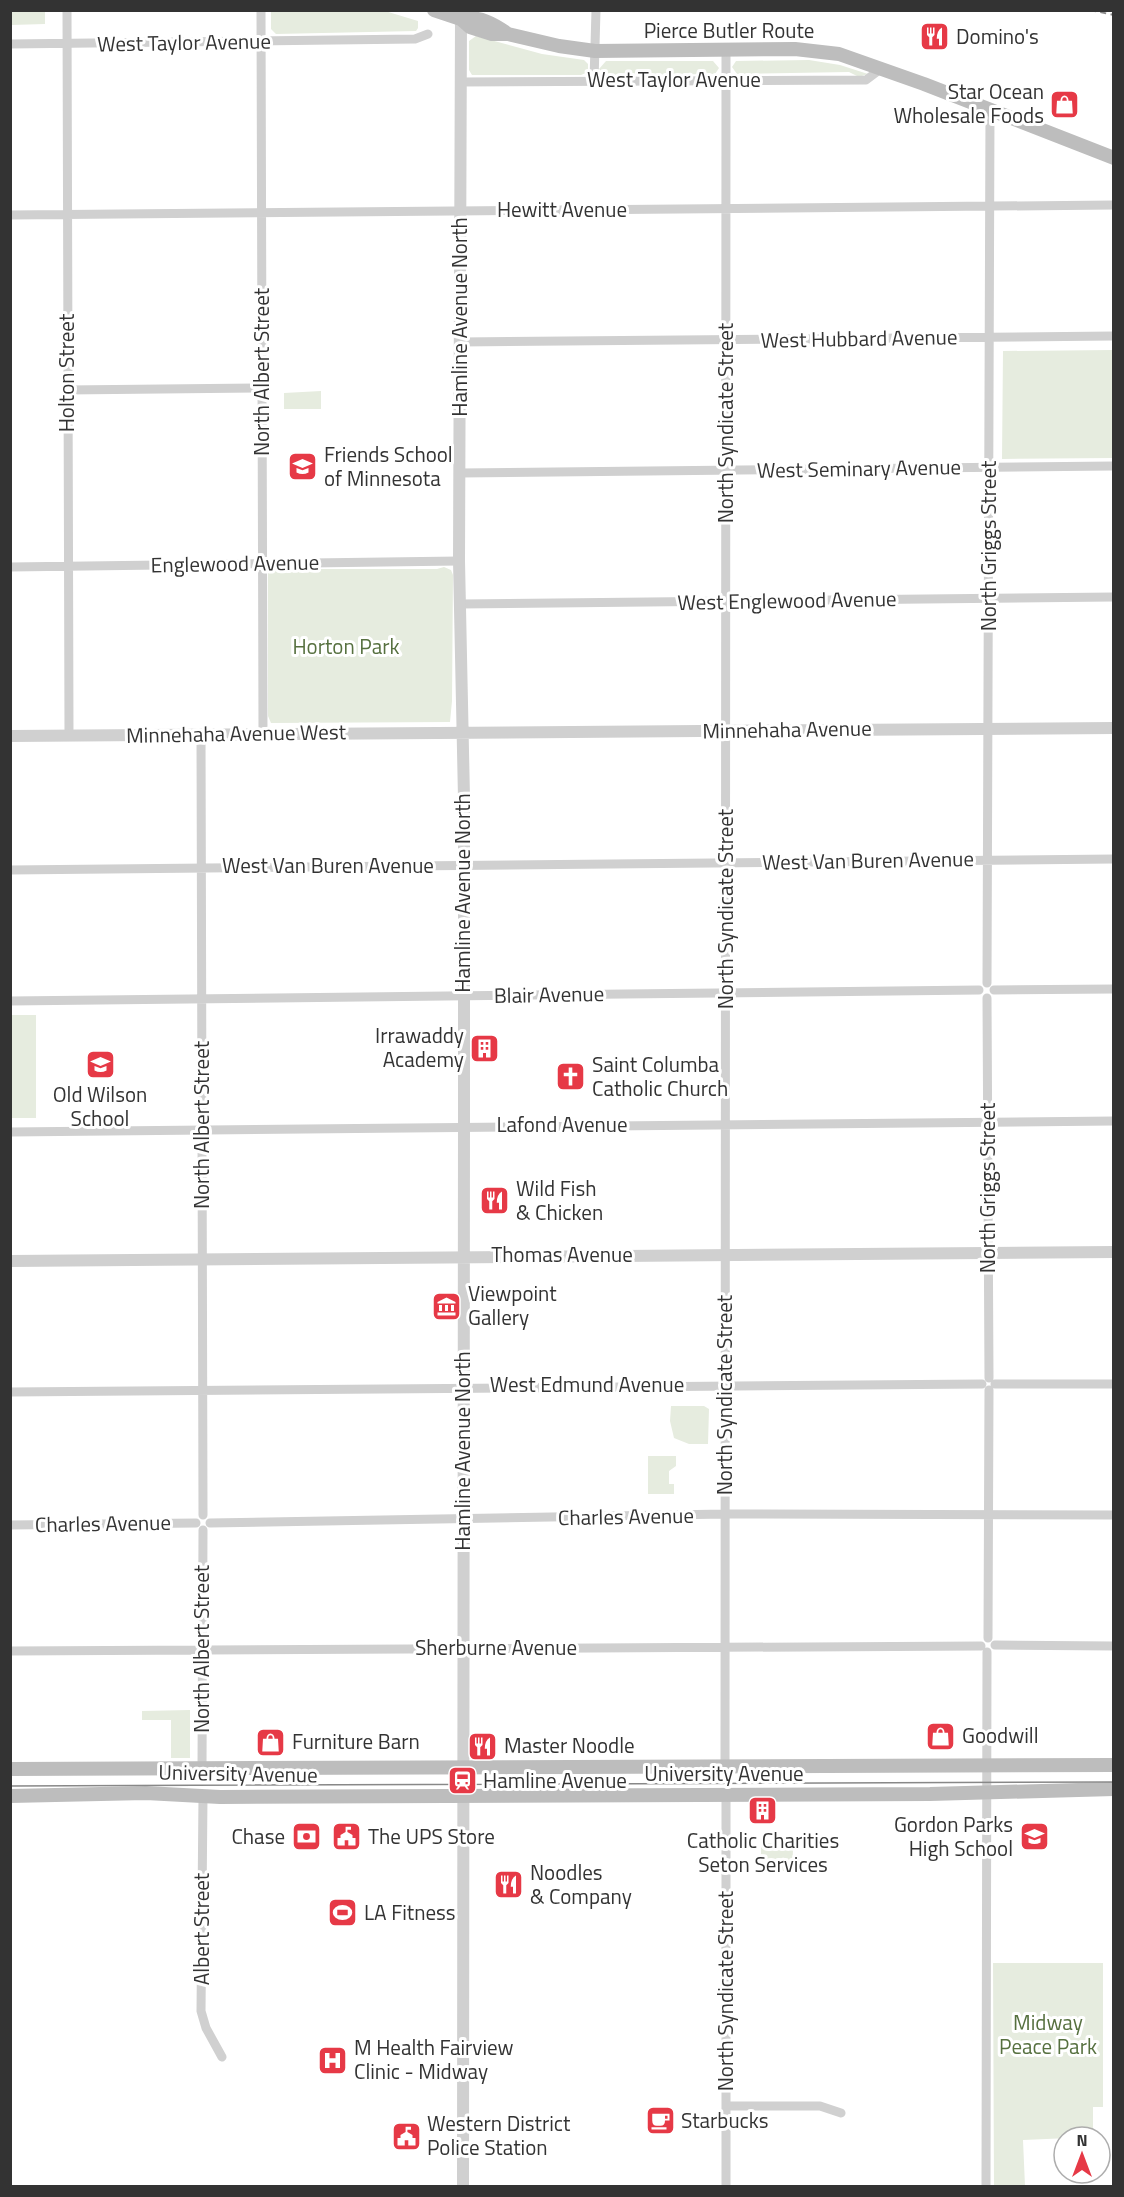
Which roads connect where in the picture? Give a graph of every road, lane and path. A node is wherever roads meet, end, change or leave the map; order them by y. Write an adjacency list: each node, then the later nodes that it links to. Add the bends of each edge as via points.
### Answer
1 (67, 10): 9 (street, Holton Street)
2 (261, 10): 7 (street, North Albert Street)
3 (434, 10): 5 (main road, Pierce Butler Route)
4 (596, 10): 10 (street)
5 (461, 19): 10 (main road, Pierce Butler Route, via 492,34); 15 (street, Hamline Avenue North)
6 (428, 34): 7 (street, West Taylor Avenue, via 416,39)
7 (261, 42): 9 (street, West Taylor Avenue); 22 (street, North Albert Street)
8 (10, 44): 9 (street, West Taylor Avenue)
9 (67, 44): 23 (street, Holton Street)
10 (595, 51): 11 (main road, Pierce Butler Route); 14 (street)
11 (726, 51): 12 (main road, Pierce Butler Route, via 814,50 849,56); 13 (street, North Syndicate Street)
12 (882, 68): 13 (street, West Taylor Avenue, via 870,78 859,80); 16 (main road, Pierce Butler Route)
13 (726, 80): 14 (street, West Taylor Avenue); 20 (street, North Syndicate Street)
14 (594, 81): 15 (street, West Taylor Avenue)
15 (461, 82): 21 (street, Hamline Avenue North)
16 (990, 110): 17 (main road, Pierce Butler Route); 19 (street, North Griggs Street)
17 (1113, 158)
18 (1113, 205): 19 (street, Hewitt Avenue)
19 (989, 208): 20 (street, Hewitt Avenue); 26 (street, North Griggs Street)
20 (726, 209): 21 (street, Hewitt Avenue); 27 (street, North Syndicate Street)
21 (460, 210): 22 (street, Hewitt Avenue); 28 (street, Hamline Avenue North)
22 (262, 211): 23 (street, Hewitt Avenue); 29 (street, North Albert Street)
23 (68, 214): 24 (street, Hewitt Avenue); 30 (street, Holton Street)
24 (10, 215)
25 (1113, 336): 26 (street, West Hubbard Avenue)
26 (989, 337): 27 (street, West Hubbard Avenue); 32 (street, North Griggs Street)
27 (726, 340): 28 (street, West Hubbard Avenue); 33 (street, North Syndicate Street)
28 (460, 342): 34 (street, Hamline Avenue North)
29 (262, 388): 30 (street); 36 (street, North Albert Street)
30 (67, 390): 38 (street, Holton Street)
31 (1113, 466): 32 (street, West Seminary Avenue)
32 (989, 468): 33 (street, West Seminary Avenue); 40 (street, North Griggs Street)
33 (726, 471): 34 (street, West Seminary Avenue); 41 (street, North Syndicate Street)
34 (460, 473): 35 (street, Hamline Avenue North)
35 (459, 561): 36 (street, Englewood Avenue); 42 (street, Hamline Avenue North)
36 (262, 564): 38 (street, Englewood Avenue); 46 (street, North Albert Street)
37 (10, 567): 38 (street, Englewood Avenue)
38 (68, 567): 50 (street, Holton Street)
39 (1113, 597): 40 (street, West Englewood Avenue)
40 (989, 598): 41 (street, West Englewood Avenue); 43 (street, North Griggs Street)
41 (726, 601): 42 (street, West Englewood Avenue); 45 (street, North Syndicate Street)
42 (460, 604): 47 (street, Hamline Avenue North)
43 (987, 728): 44 (street, Minnehaha Avenue); 45 (street, Minnehaha Avenue); 52 (street, North Griggs Street)
44 (1113, 728)
45 (726, 731): 47 (street, Minnehaha Avenue); 53 (street, North Syndicate Street)
46 (263, 733): 47 (street, Minnehaha Avenue West); 48 (street, Minnehaha Avenue West)
47 (462, 733): 54 (street, Hamline Avenue North)
48 (201, 734): 50 (street, Minnehaha Avenue West); 55 (street, North Albert Street)
49 (10, 736): 50 (street, Minnehaha Avenue West)
50 (69, 736)
51 (1113, 859): 52 (street, West Van Buren Avenue)
52 (987, 860): 53 (street, West Van Buren Avenue); 57 (street, North Griggs Street)
53 (726, 863): 54 (street, West Van Buren Avenue); 61 (street, North Syndicate Street)
54 (464, 865): 55 (street, West Van Buren Avenue); 62 (street, Hamline Avenue North)
55 (202, 867): 56 (street, West Van Buren Avenue); 64 (street, North Albert Street)
56 (10, 870)
57 (987, 983): 59 (street); 60 (street)
58 (1113, 989): 60 (street)
59 (979, 990): 61 (street, Blair Avenue); 63 (street)
60 (994, 990): 63 (street)
61 (726, 993): 62 (street, Blair Avenue); 68 (street, North Syndicate Street)
62 (464, 996): 64 (street, Blair Avenue); 69 (street, Hamline Avenue North)
63 (987, 998): 67 (street, North Griggs Street)
64 (202, 999): 65 (street, Blair Avenue); 70 (street, North Albert Street)
65 (10, 1000)
66 (1113, 1120): 67 (street, Lafond Avenue)
67 (988, 1121): 68 (street, Lafond Avenue); 72 (street, North Griggs Street)
68 (725, 1124): 69 (street, Lafond Avenue); 74 (street, North Syndicate Street)
69 (464, 1125): 70 (street, Lafond Avenue); 75 (street, Hamline Avenue North)
70 (203, 1130): 71 (street, Lafond Avenue); 76 (street, North Albert Street)
71 (10, 1132)
72 (987, 1252): 73 (street, Thomas Avenue); 74 (street, Thomas Avenue); 79 (street, North Griggs Street)
73 (1113, 1252)
74 (725, 1254): 75 (street, Thomas Avenue); 78 (street, North Syndicate Street)
75 (464, 1256): 76 (street, Thomas Avenue); 81 (street, Hamline Avenue North)
76 (202, 1259): 77 (street, Thomas Avenue); 82 (street, North Albert Street)
77 (10, 1261)
78 (725, 1384): 79 (street, West Edmund Avenue); 81 (street, West Edmund Avenue); 84 (street, North Syndicate Street)
79 (989, 1384): 80 (street, West Edmund Avenue); 85 (street, North Griggs Street)
80 (1113, 1384)
81 (464, 1386): 82 (street, West Edmund Avenue); 87 (street, Hamline Avenue North)
82 (201, 1389): 83 (street, West Edmund Avenue); 88 (street, North Albert Street)
83 (10, 1392)
84 (725, 1514): 85 (street, Charles Avenue); 87 (street, Charles Avenue); 91 (street, North Syndicate Street)
85 (988, 1515): 86 (street, Charles Avenue); 90 (street, North Griggs Street)
86 (1113, 1515)
87 (465, 1520): 88 (street, Charles Avenue); 93 (street, Hamline Avenue North)
88 (203, 1523): 89 (street, Charles Avenue); 94 (street, North Albert Street)
89 (10, 1525)
90 (988, 1645): 91 (street, Sherburne Avenue); 92 (street, Sherburne Avenue); 98 (street, North Griggs Street)
91 (725, 1646): 93 (street, Sherburne Avenue); 97 (street, North Syndicate Street)
92 (1113, 1646)
93 (463, 1648): 94 (street, Sherburne Avenue); 99 (street, Hamline Avenue North)
94 (201, 1649): 95 (street, Sherburne Avenue); 100 (street, North Albert Street)
95 (10, 1651)
96 (1113, 1765): 98 (main road, University Avenue)
97 (725, 1766): 98 (main road, University Avenue); 99 (main road, University Avenue)
98 (988, 1766): 103 (street, North Griggs Street)
99 (462, 1767): 100 (main road, University Avenue); 107 (street, Hamline Avenue North)
100 (202, 1768): 101 (main road, University Avenue)
101 (10, 1769)
102 (1113, 1789): 103 (main road, University Avenue)
103 (988, 1793): 104 (main road, University Avenue); 113 (street, North Griggs Street)
104 (726, 1795): 107 (main road, University Avenue); 109 (street, North Syndicate Street)
105 (10, 1796): 106 (main road, University Avenue)
106 (203, 1796): 107 (main road, University Avenue); 108 (street, Albert Street, via 201,2011)
107 (462, 1796): 111 (street)
108 (222, 2057)
109 (726, 2106): 110 (street, via 820,2106); 112 (street, North Syndicate Street)
110 (840, 2113)
111 (463, 2187)
112 (726, 2187)
113 (986, 2187)

